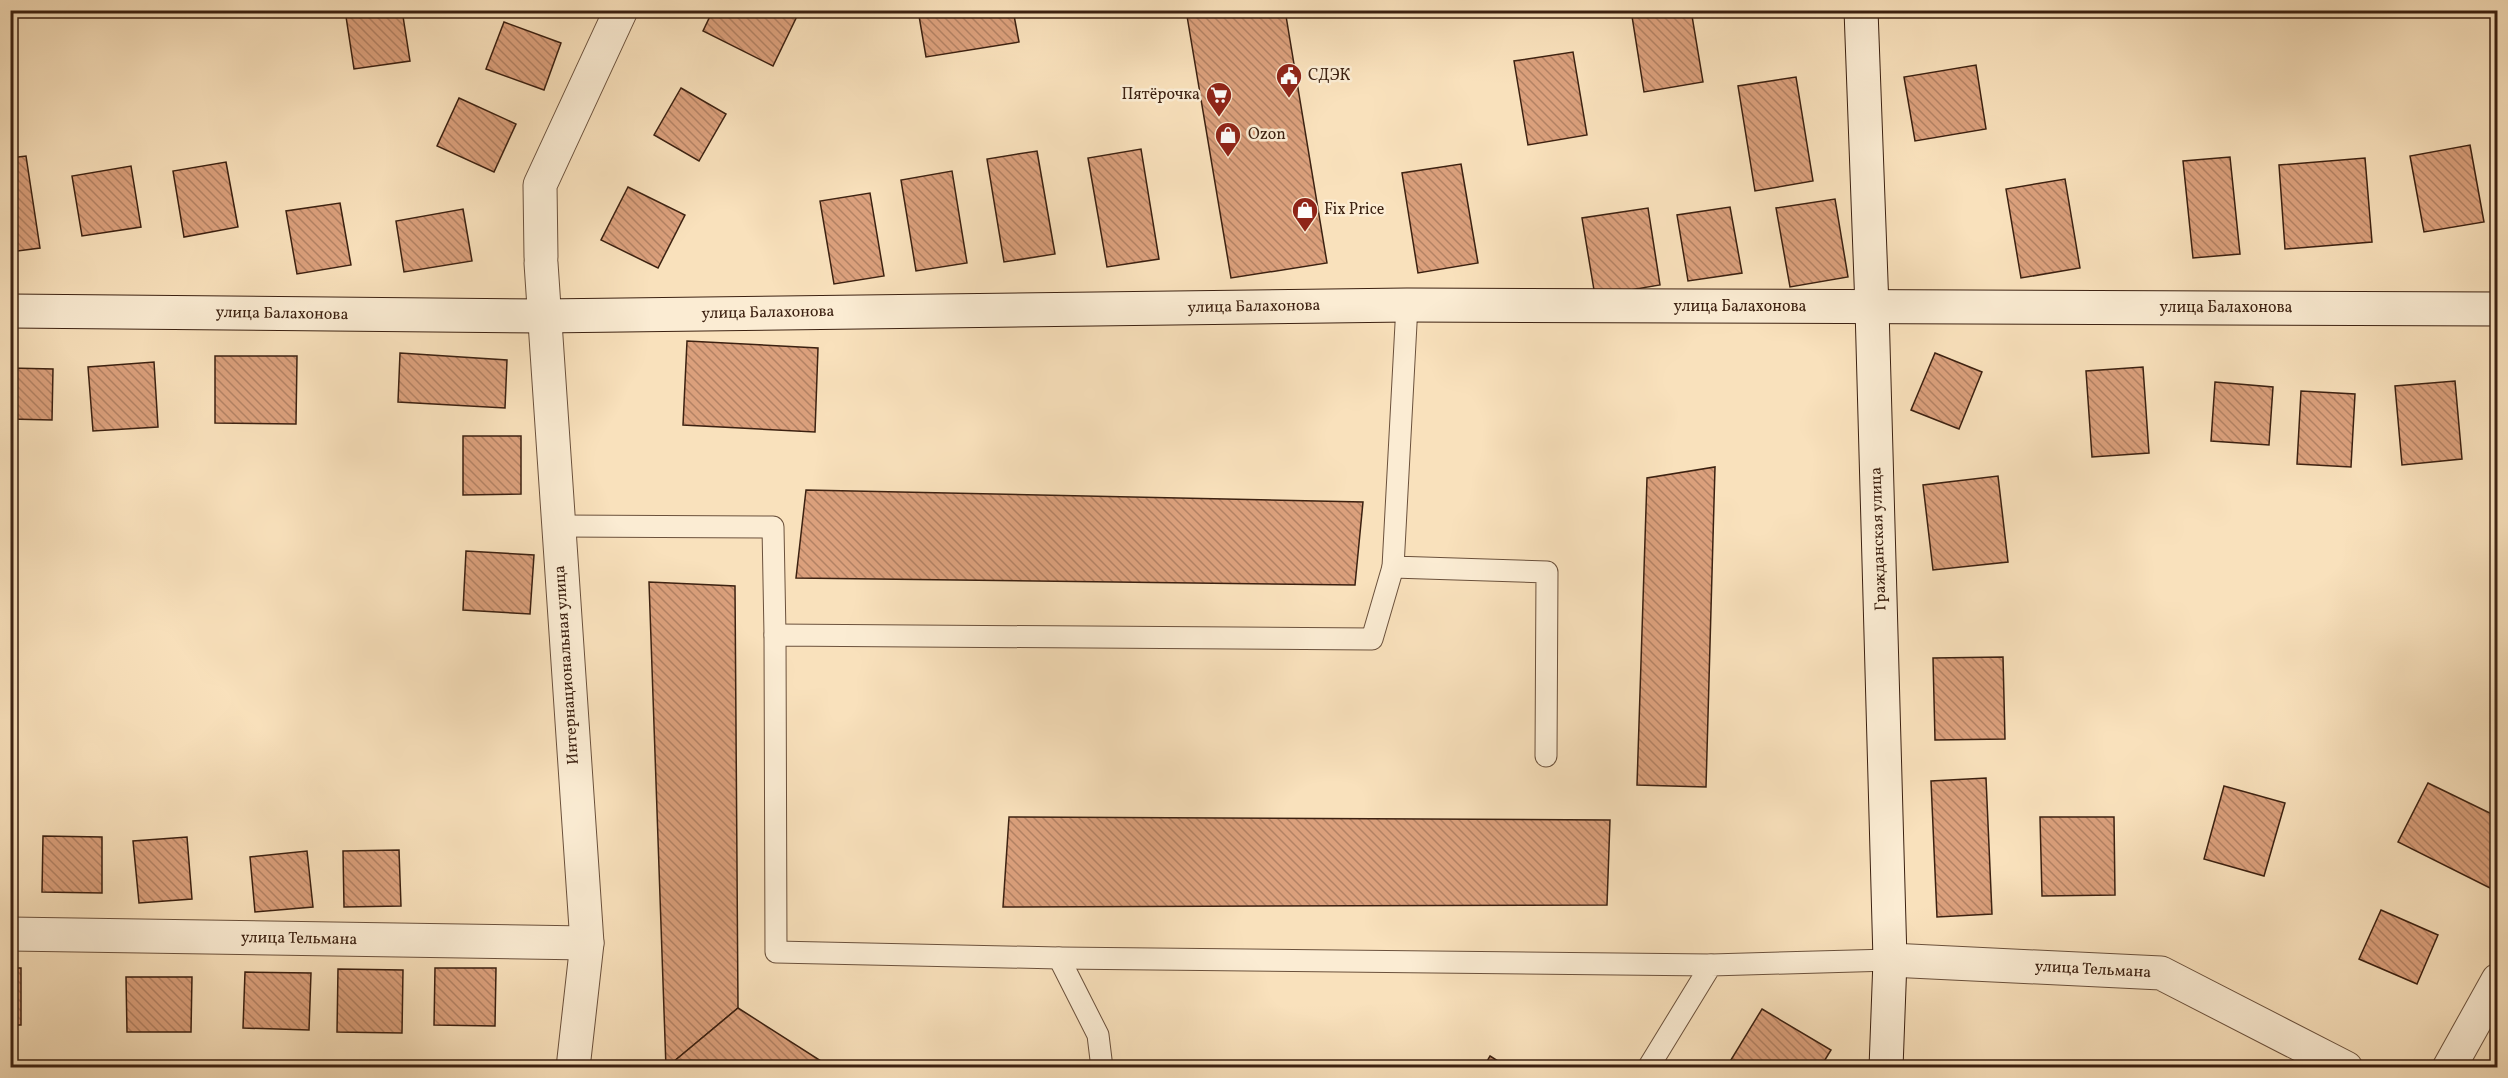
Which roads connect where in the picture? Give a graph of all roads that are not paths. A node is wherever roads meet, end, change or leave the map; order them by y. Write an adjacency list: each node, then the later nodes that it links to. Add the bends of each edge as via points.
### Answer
1 (621, 10): 7 (street, Интернациональная улица, via 540,185)
2 (1861, 10): 4 (street, Гражданская улица)
3 (1407, 305): 4 (street, улица Балахонова); 7 (street, улица Балахонова); 9 (lane)
4 (1872, 308): 5 (street, улица Балахонова); 15 (street, Гражданская улица)
5 (2498, 309)
6 (10, 311): 7 (street, улица Балахонова)
7 (543, 316): 8 (street, Интернациональная улица)
8 (558, 526): 10 (lane, via 773,527); 13 (street, Интернациональная улица)
9 (1393, 567): 10 (lane, via 1372,639); 11 (lane, via 1547,572)
10 (775, 635): 14 (lane, via 776,952)
11 (1546, 756)
12 (10, 934): 13 (street, улица Тельмана)
13 (587, 943): 18 (street, Интернациональная улица)
14 (1059, 958): 16 (lane); 19 (lane, via 1098,1035)
15 (1890, 960): 16 (lane); 21 (street, Гражданская улица); 22 (street, улица Тельмана, via 2161,973)
16 (1711, 965): 20 (lane)
17 (2498, 980): 23 (street)
18 (573, 1068)
19 (1102, 1068)
20 (1648, 1068)
21 (1886, 1068)
22 (2346, 1068)
23 (2449, 1068)

